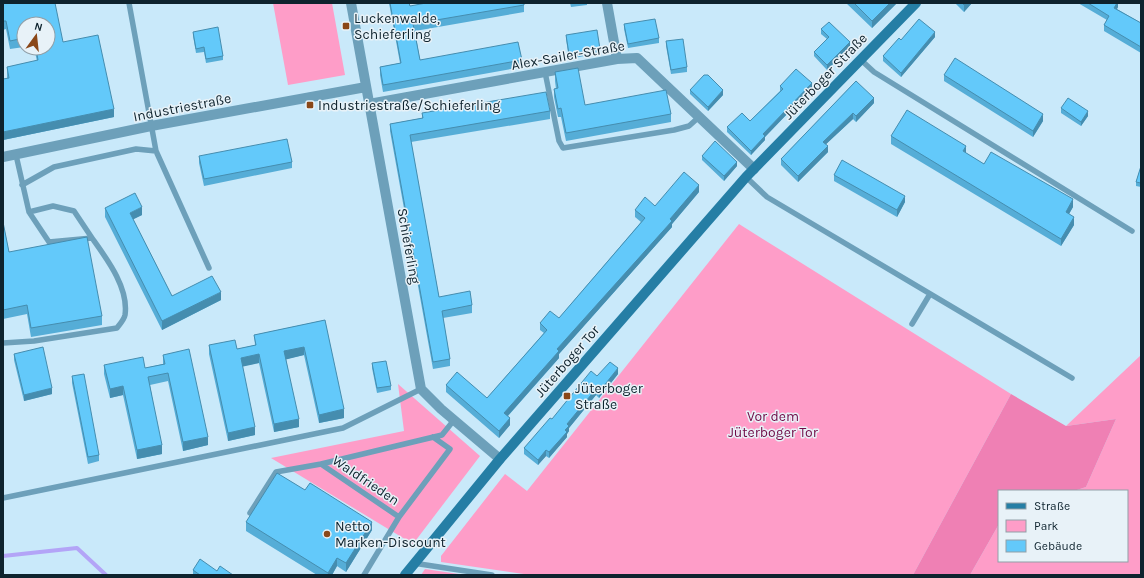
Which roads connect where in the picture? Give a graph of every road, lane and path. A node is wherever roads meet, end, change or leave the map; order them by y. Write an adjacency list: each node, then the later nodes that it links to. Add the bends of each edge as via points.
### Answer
1 (129, 3): 11 (lane)
2 (351, 3): 8 (street, Schieferling)
3 (606, 3): 5 (street)
4 (916, 3): 6 (main road, Jüterboger Straße)
5 (616, 59): 7 (street, Alex-Sailer-Straße); 10 (street, Alex-Sailer-Straße, via 631,57 641,60)
6 (861, 60): 15 (main road, Jüterboger Straße); 19 (lane, via 874,72)
7 (545, 72): 9 (street, Alex-Sailer-Straße); 10 (lane, via 562,148 674,130 689,126)
8 (366, 87): 9 (street, Schieferling); 11 (street, Industriestraße)
9 (369, 104): 26 (street, Schieferling)
10 (699, 117): 15 (street, Alex-Sailer-Straße)
11 (151, 126): 12 (lane); 13 (street, Industriestraße)
12 (156, 151): 17 (lane, via 136,149 54,167); 21 (lane)
13 (16, 154): 14 (street, Industriestraße); 17 (lane)
14 (3, 157)
15 (754, 169): 16 (main road, Jüterboger Tor)
16 (746, 177): 22 (lane, via 767,197); 29 (main road, Jüterboger Tor)
17 (22, 185): 18 (lane)
18 (29, 212): 20 (lane, via 53,206 74,211); 20 (lane, via 49,242)
19 (1132, 231)
20 (92, 238): 24 (lane, via 107,260 124,294 125,316 116,328 42,340)
21 (208, 268)
22 (930, 294): 23 (lane); 25 (lane)
23 (912, 324)
24 (3, 342)
25 (1072, 378)
26 (421, 389): 27 (street); 31 (lane, via 343,428)
27 (454, 420): 28 (lane, Waldfrieden, via 442,435); 29 (street)
28 (433, 437): 30 (lane, Waldfrieden); 33 (lane, via 450,449)
29 (500, 459): 34 (main road, Jüterboger Tor)
30 (321, 464): 32 (lane, via 276,472); 33 (lane, Waldfrieden)
31 (3, 498)
32 (250, 513)
33 (399, 517): 35 (lane, Waldfrieden)
34 (413, 563): 36 (main road, Jüterboger Tor); 37 (lane)
35 (364, 575)
36 (405, 575)
37 (492, 575)

